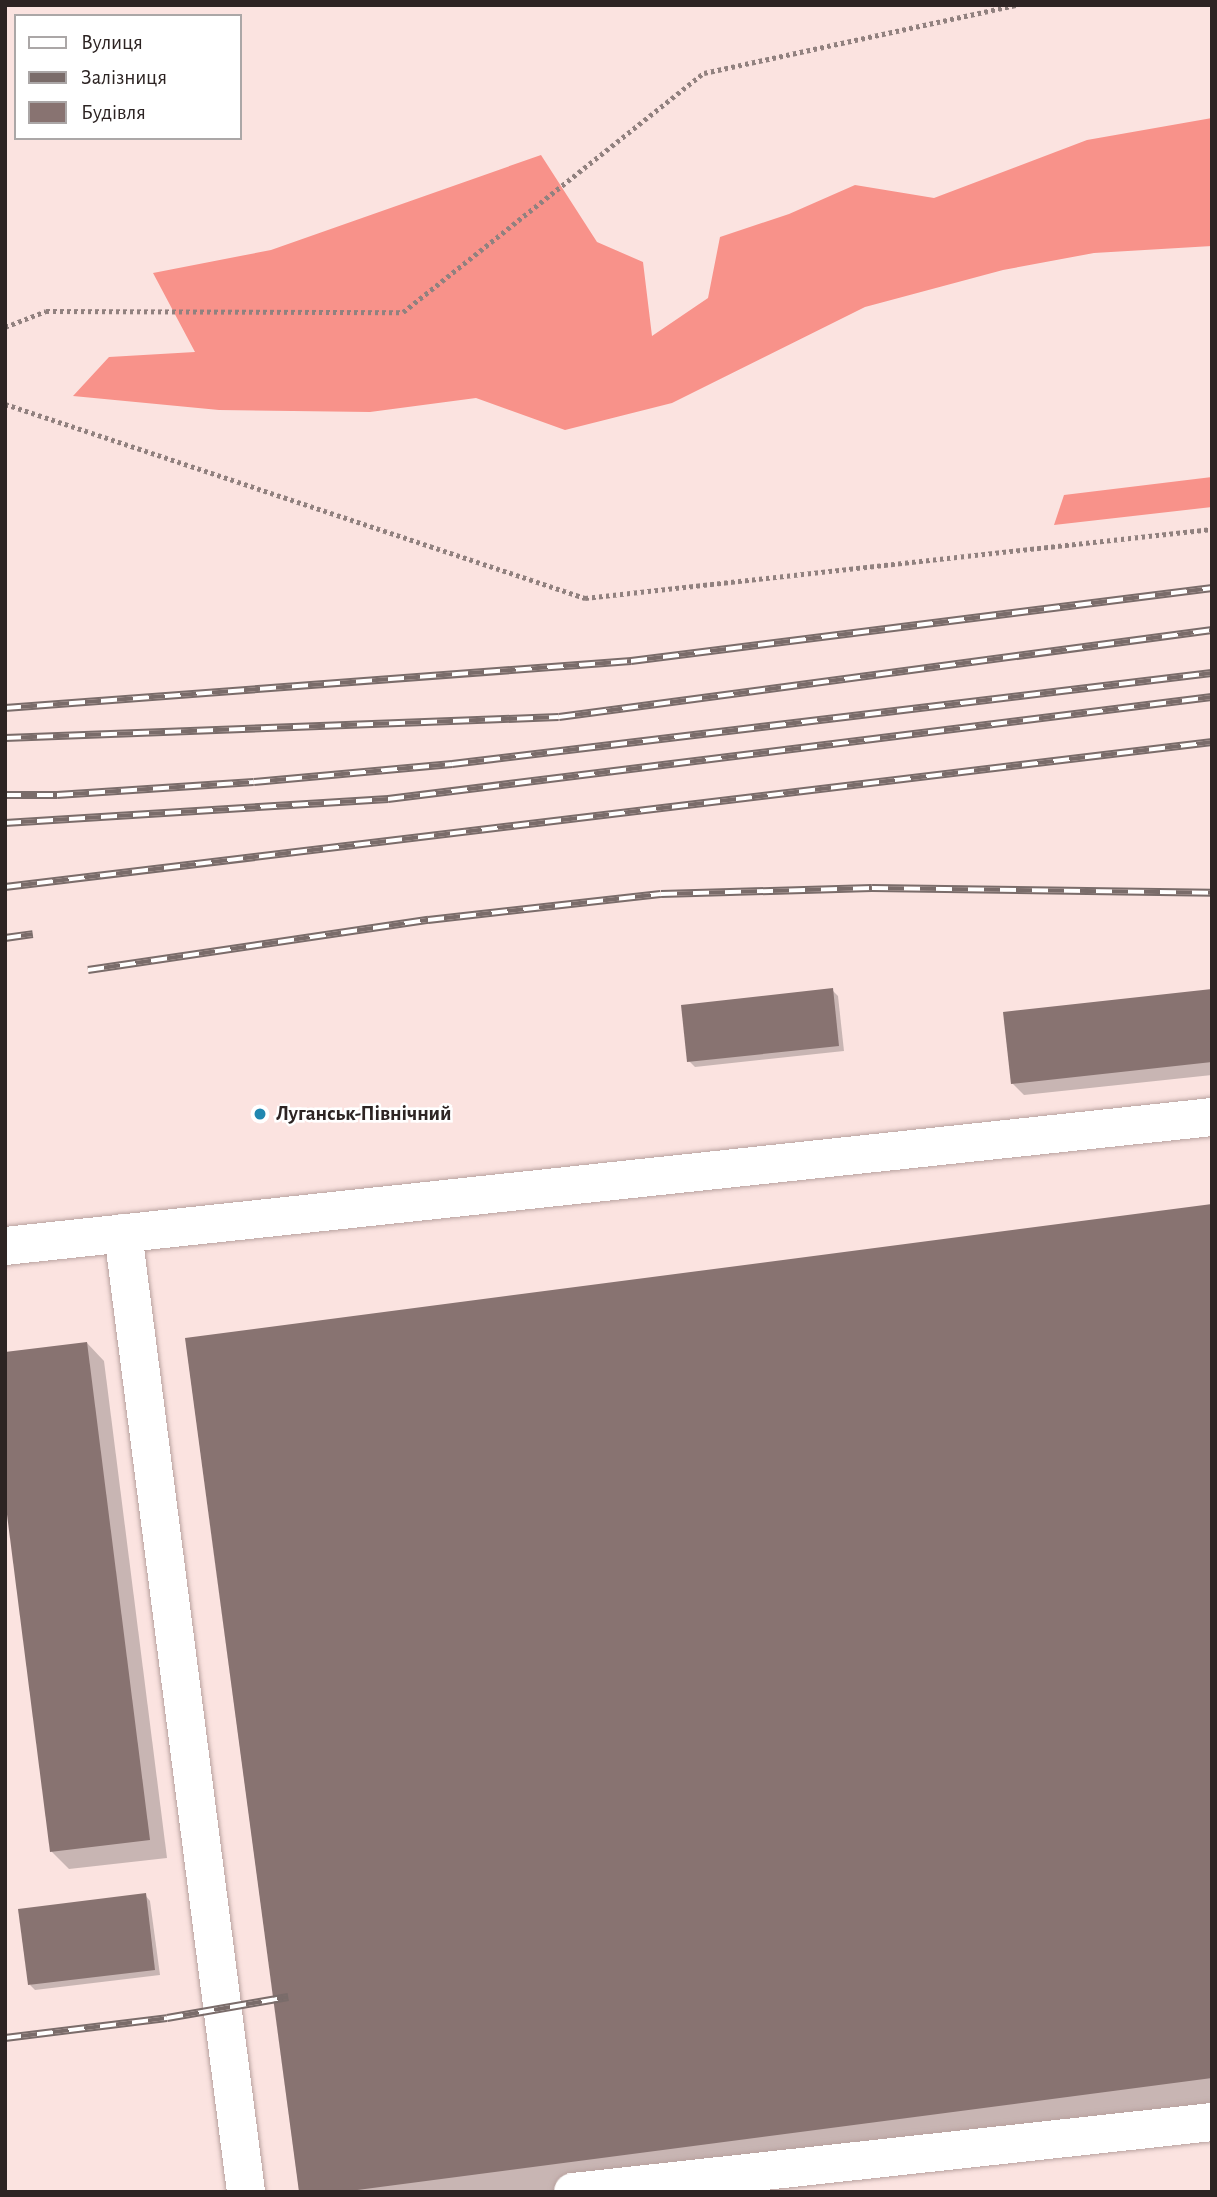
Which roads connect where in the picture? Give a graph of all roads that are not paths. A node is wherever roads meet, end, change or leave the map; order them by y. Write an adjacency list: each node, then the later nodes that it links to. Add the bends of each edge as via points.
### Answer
1 (1212, 1117): 2 (lane)
2 (122, 1233): 3 (lane); 5 (lane)
3 (5, 1246)
4 (1212, 2122): 6 (lane)
5 (246, 2192)
6 (573, 2192)

